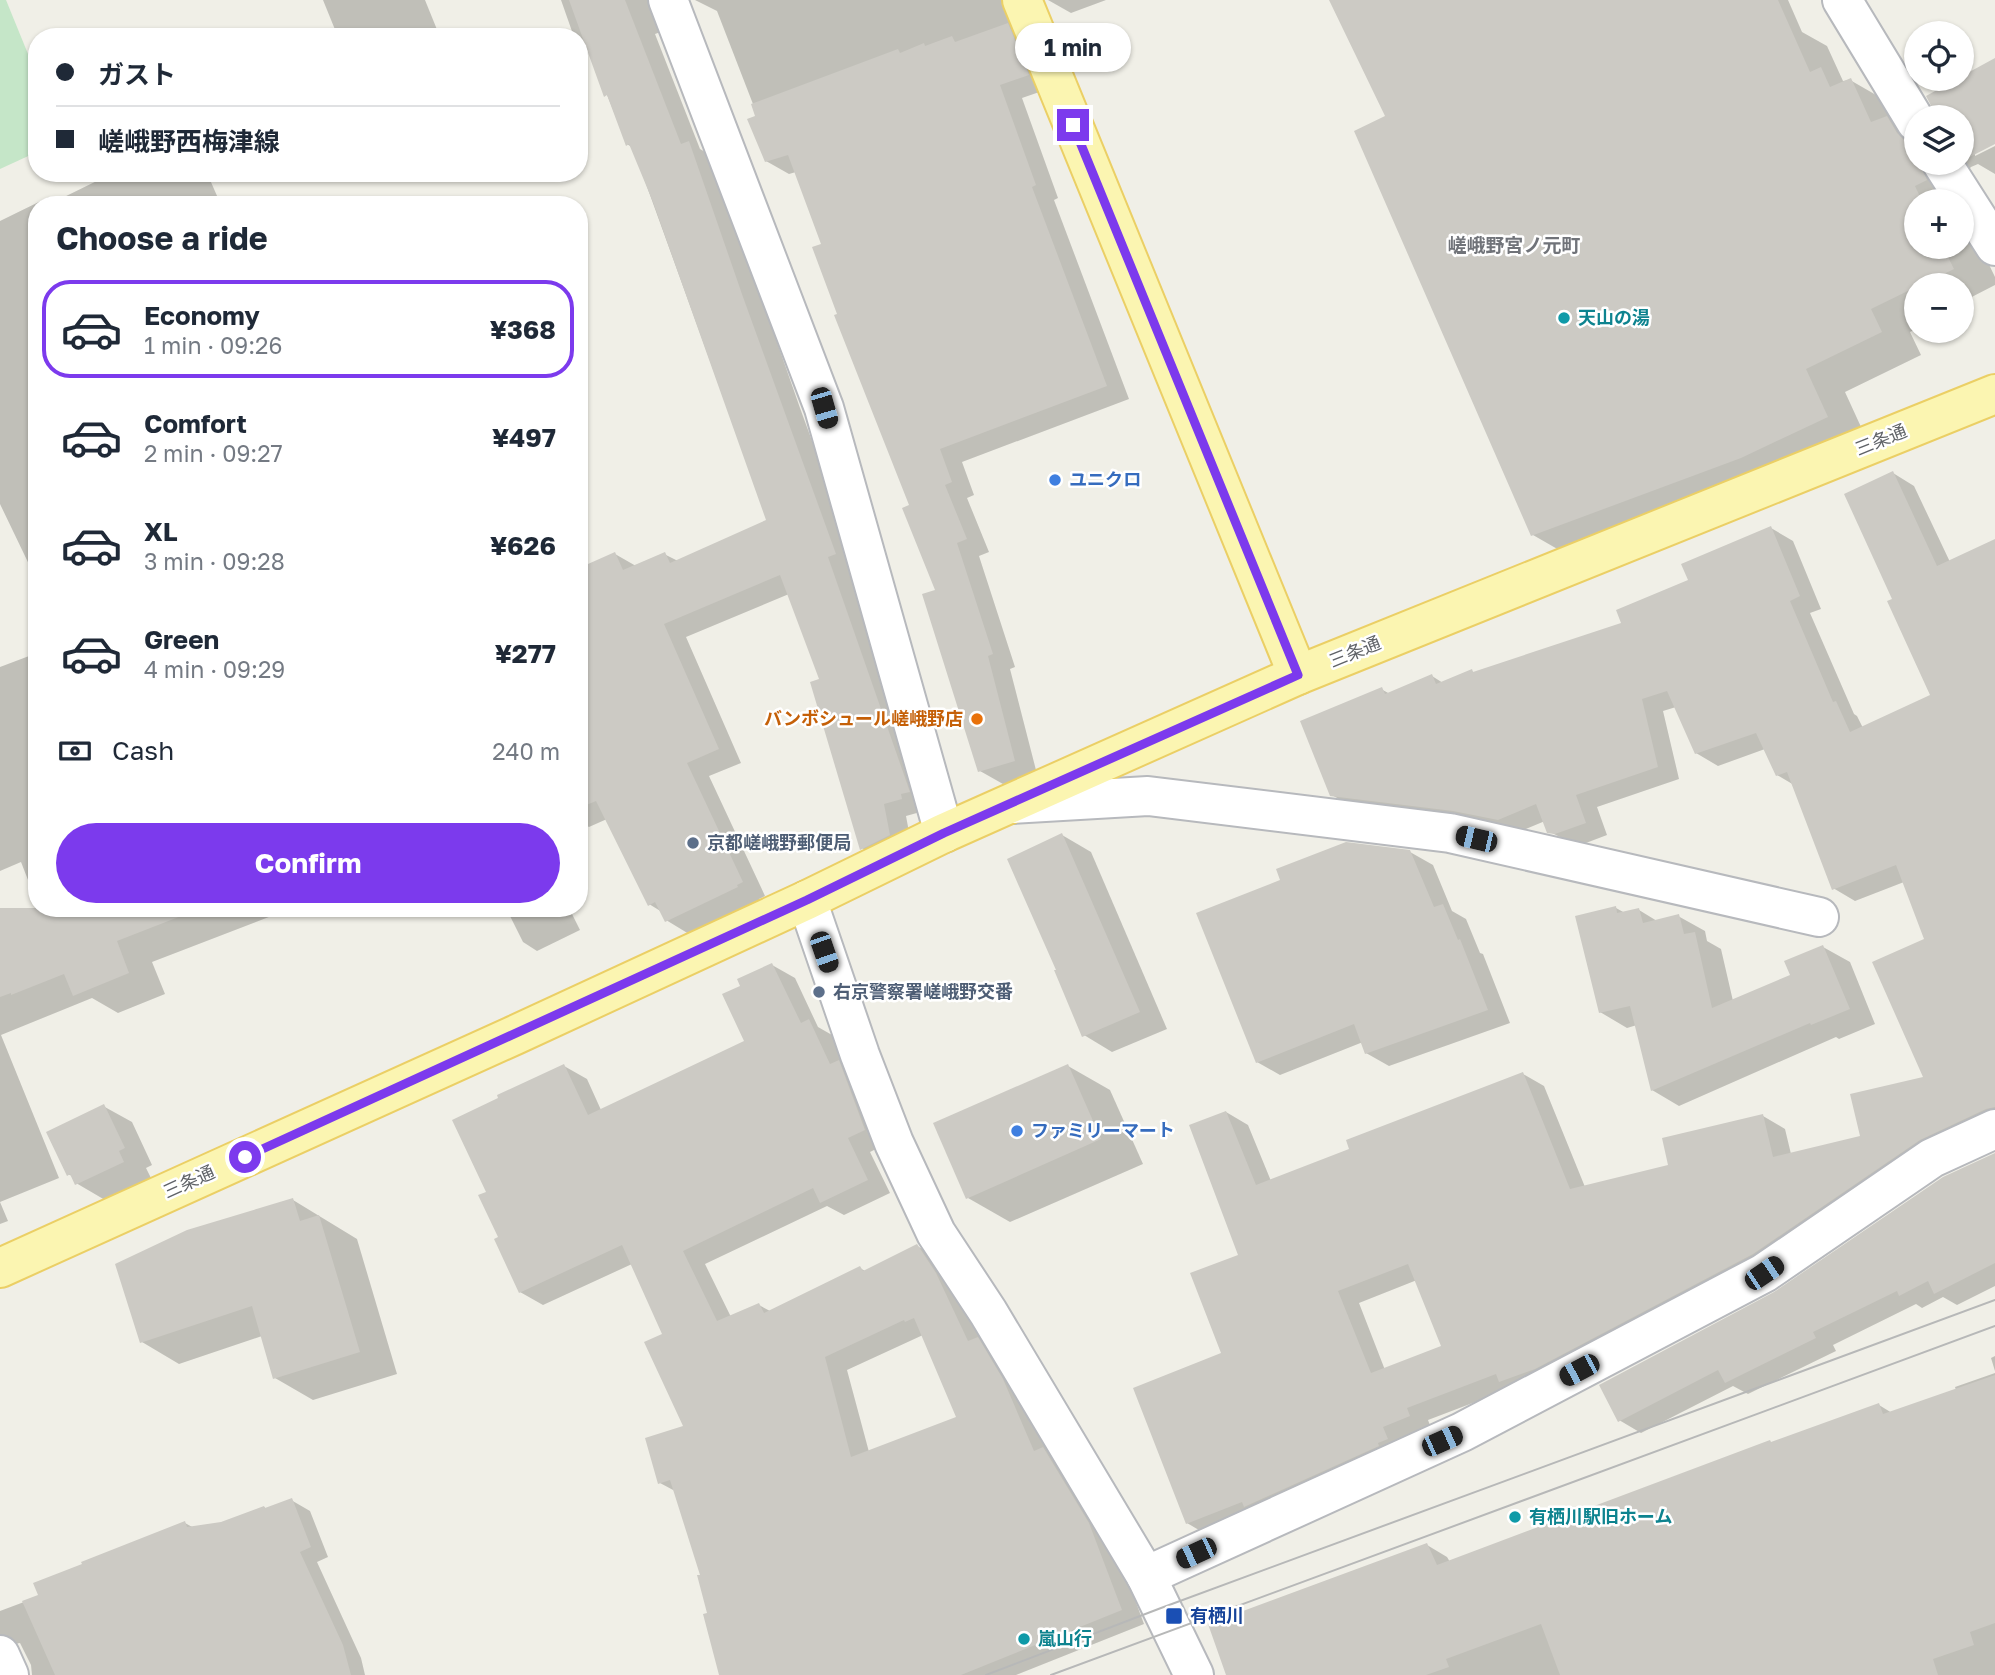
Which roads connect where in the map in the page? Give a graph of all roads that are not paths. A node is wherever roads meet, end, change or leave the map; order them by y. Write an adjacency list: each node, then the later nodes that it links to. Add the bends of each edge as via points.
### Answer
1 (668, 0): 10 (street, via 824,408)
2 (1022, 0): 8 (main road)
3 (1842, 0): 4 (street)
4 (1906, 105)
5 (1950, 175): 6 (street)
6 (1995, 246)
7 (1995, 394): 8 (main road, 三条通)
8 (1298, 675): 9 (main road, 三条通)
9 (1013, 804): 10 (main road, 三条通); 12 (street, via 1148,796 1450,833)
10 (944, 833): 11 (main road, 三条通)
11 (807, 900): 14 (main road, 三条通); 15 (street, via 874,1093 936,1233)
12 (1819, 917)
13 (1995, 1129): 15 (street, via 1932,1158 1764,1273 1462,1432)
14 (0, 1268)
15 (1146, 1576): 18 (street)
16 (0, 1656): 17 (street)
17 (9, 1675)
18 (1194, 1675)

